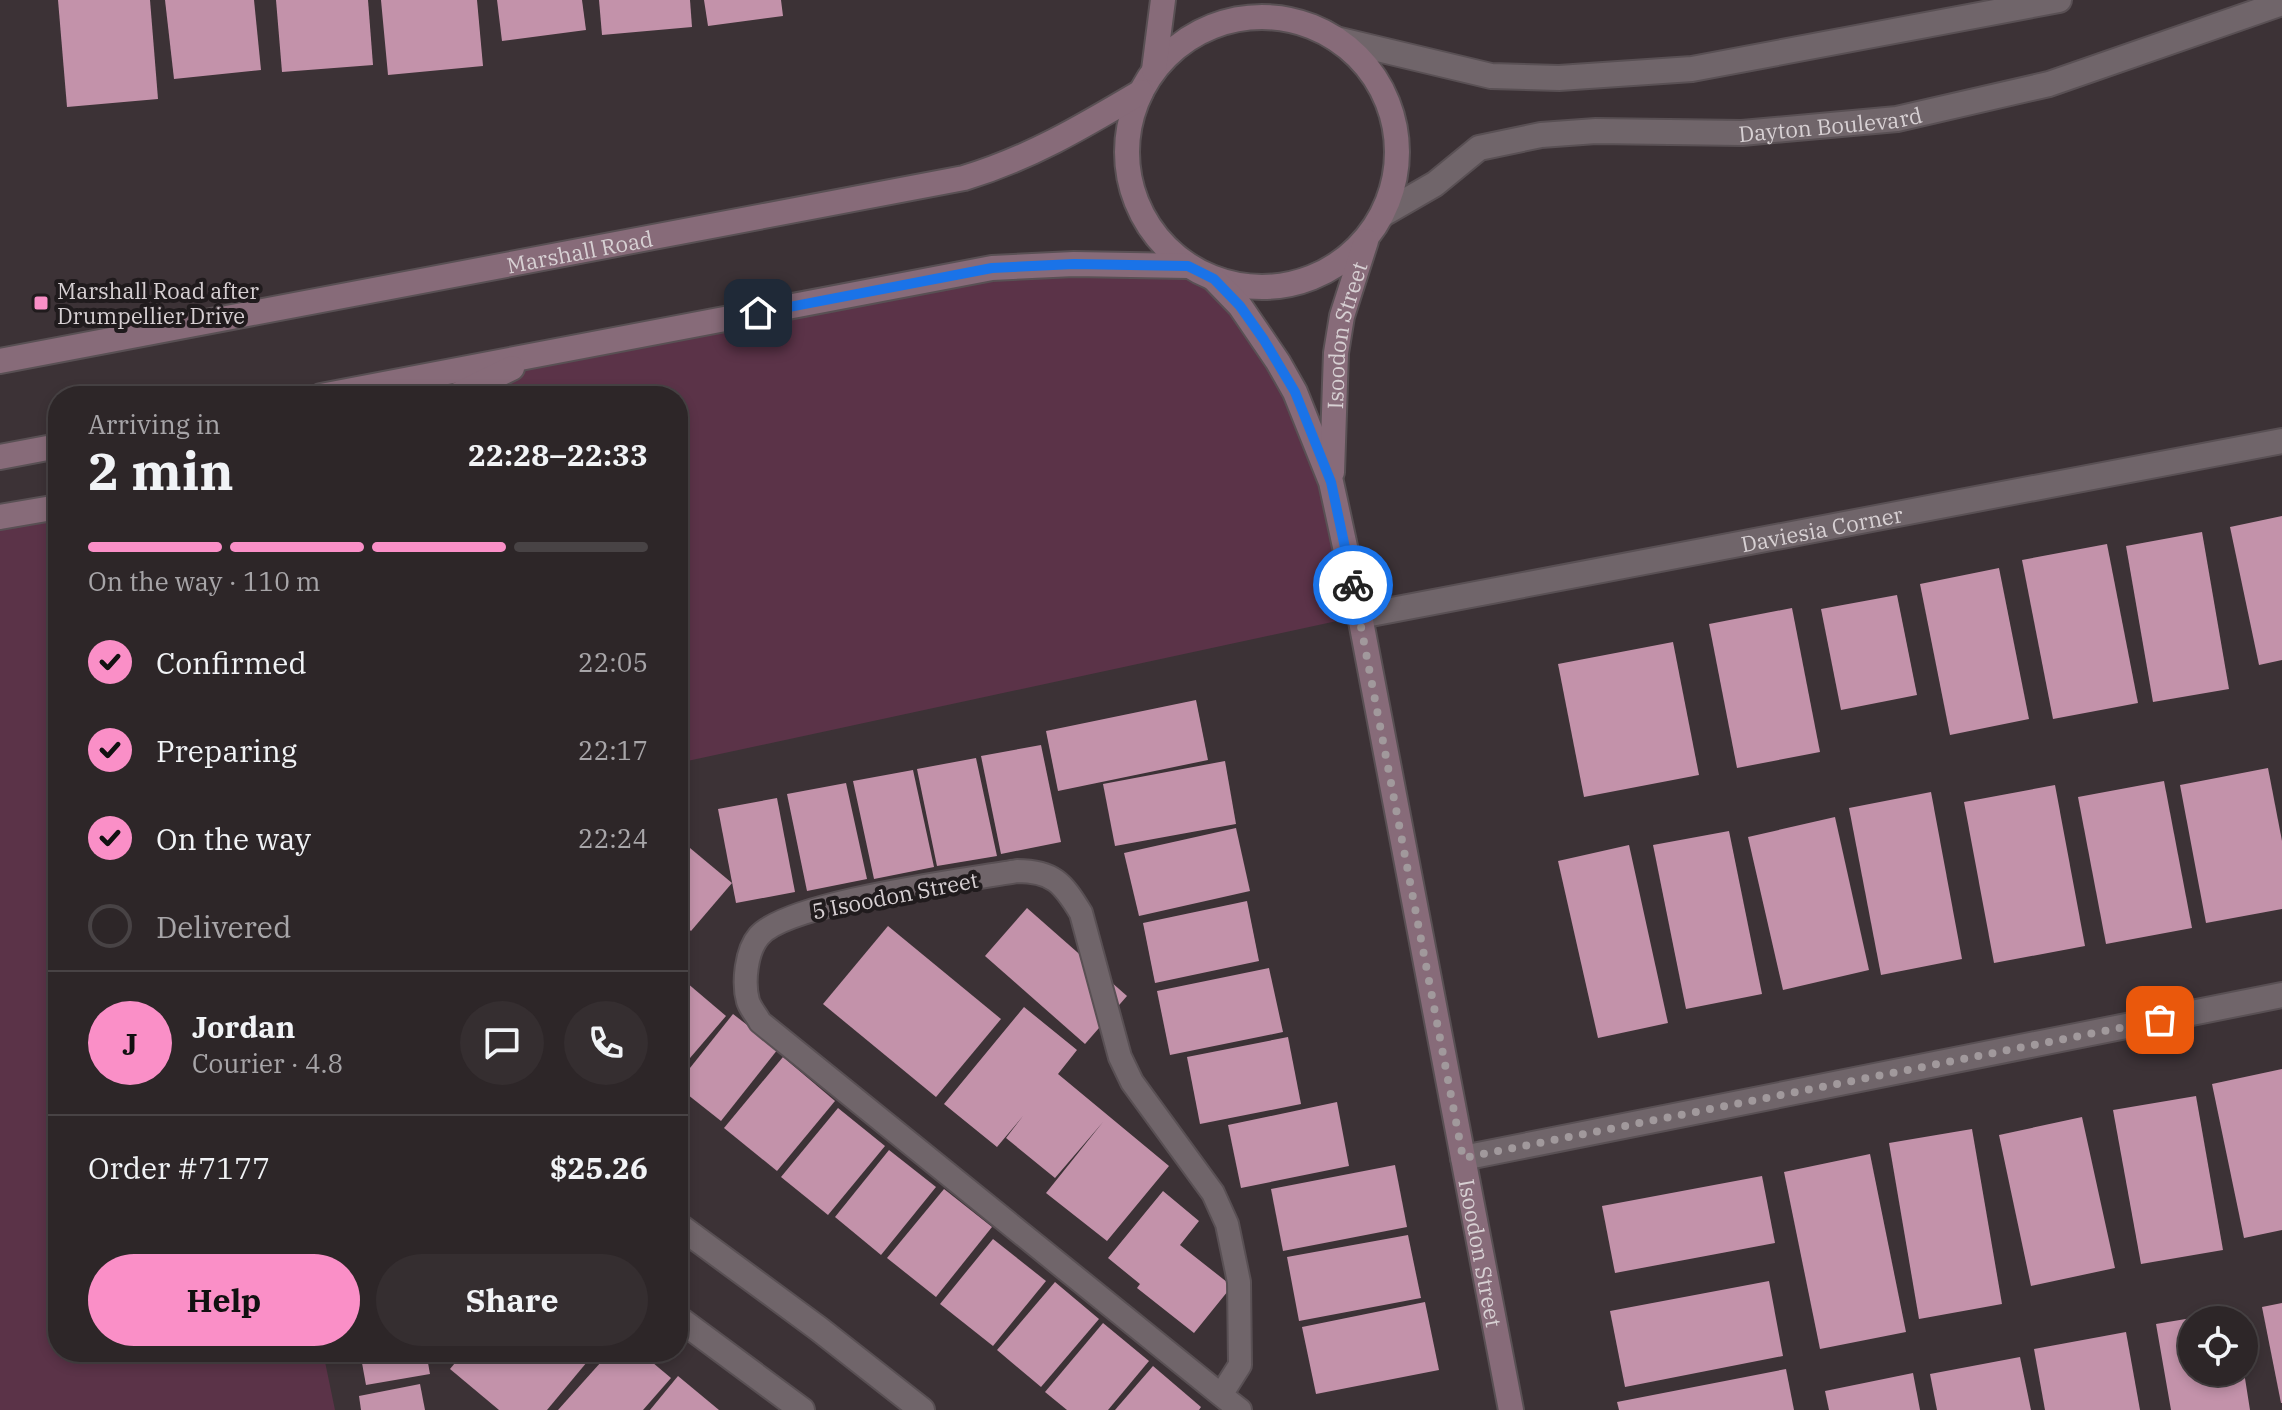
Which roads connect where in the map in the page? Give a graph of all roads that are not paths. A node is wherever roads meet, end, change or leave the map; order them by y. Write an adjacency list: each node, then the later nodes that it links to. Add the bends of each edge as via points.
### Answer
1 (1163, 0): 7 (main road)
2 (1302, 0): 5 (main road)
3 (2059, 0): 6 (street, via 1692,69 1559,78 1491,76)
4 (2282, 3): 9 (street, Dayton Boulevard, via 2049,84 1897,119 1742,133 1596,131 1479,148 1435,184)
5 (1313, 27): 6 (main road); 7 (main road, via 1270,17 1227,22 1186,41)
6 (1336, 39): 9 (main road, via 1376,78 1397,131 1398,159)
7 (1154, 70): 8 (main road)
8 (1141, 92): 11 (main road, via 1127,146 1135,202 1157,237); 14 (main road, Marshall Road, via 1054,144 964,178)
9 (1383, 214): 10 (main road)
10 (1367, 238): 12 (main road, via 1324,273 1297,283 1240,286); 20 (main road, Isoodon Street, via 1336,353)
11 (1188, 266): 12 (main road); 13 (main road, via 992,268)
12 (1214, 279): 20 (main road, Isoodon Street, via 1240,306 1278,362)
13 (539, 354): 15 (main road); 16 (main road)
14 (0, 361)
15 (373, 386)
16 (475, 386)
17 (2282, 441): 23 (street, Daviesia Corner)
18 (48, 448): 19 (main road)
19 (0, 457)
20 (1331, 482): 23 (main road, Isoodon Street)
21 (48, 509): 22 (main road)
22 (0, 517)
23 (1360, 616): 25 (main road, Isoodon Street)
24 (2282, 995): 25 (street)
25 (1463, 1158): 32 (main road, Isoodon Street)
26 (688, 1232): 30 (street)
27 (688, 1325): 29 (street)
28 (1221, 1395): 28 (lane, 5 Isoodon Street, via 760,1022 748,1001 747,980 749,956 759,936 815,908 1017,871 1037,871 1069,893 1081,913 1120,1057 1132,1082 1213,1193 1227,1224 1239,1282 1240,1365); 31 (lane, 5 Isoodon Street)
29 (802, 1410)
30 (922, 1410)
31 (1240, 1410)
32 (1511, 1410)

